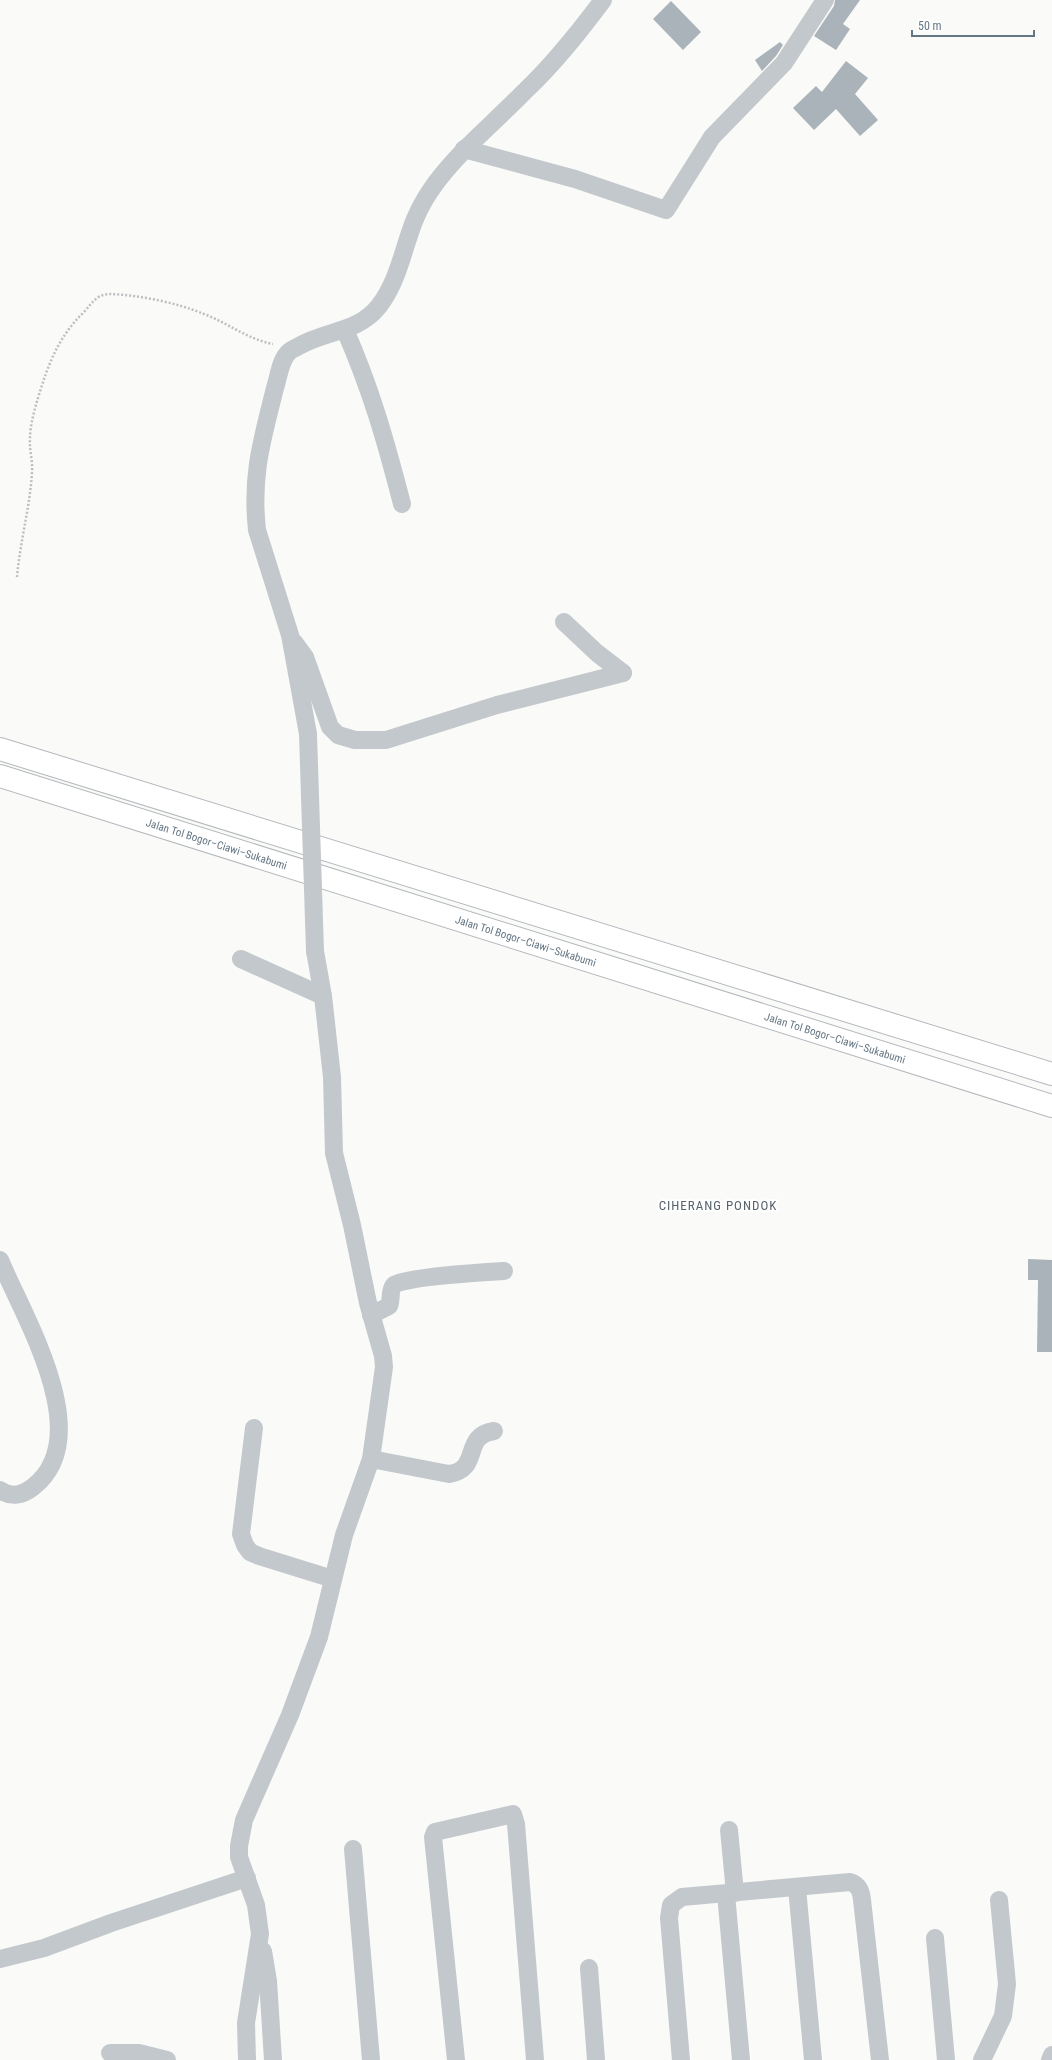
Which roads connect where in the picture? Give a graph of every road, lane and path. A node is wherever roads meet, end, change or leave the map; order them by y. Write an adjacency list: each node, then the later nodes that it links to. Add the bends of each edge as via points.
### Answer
1 (603, 0): 3 (street, via 551,65)
2 (825, 0): 3 (street, via 784,63 712,137 666,210 575,178)
3 (464, 149): 4 (street, via 419,209 399,268 386,296 366,319)
4 (344, 330): 5 (street, via 311,340); 6 (street, via 368,385)
5 (290, 350): 7 (path, via 249,336 205,314 145,298 110,294 94,300 68,329 50,360 40,386 30,439 32,472); 9 (street, via 282,363 266,416 256,468 255,488 257,530)
6 (402, 504)
7 (17, 577)
8 (564, 622): 9 (street, via 623,673 497,705 386,740 372,741 338,735 330,727 305,657)
9 (290, 635): 13 (street, bridge, via 308,734 315,951)
10 (0, 748): 14 (highway)
11 (0, 776): 15 (highway, Jalan Tol Bogor–Ciawi–Sukabumi)
12 (241, 959): 13 (street)
13 (323, 996): 18 (street, via 332,1077 334,1153 351,1219)
14 (1052, 1074)
15 (1052, 1106)
16 (0, 1260): 22 (street, via 42,1355 56,1400 58,1419 57,1449 53,1461 39,1482 20,1494 11,1495)
17 (504, 1271): 18 (street, via 448,1275 398,1283 392,1287 390,1306)
18 (370, 1315): 21 (street, via 384,1367)
19 (254, 1428): 23 (street, via 242,1517 241,1534 245,1545 250,1552 259,1556)
20 (494, 1431): 21 (street, via 486,1432 476,1440 466,1466 459,1472 449,1474)
21 (371, 1459): 23 (street, via 344,1535)
22 (0, 1490)
23 (333, 1579): 26 (street, via 319,1637 301,1688 244,1820 239,1846)
24 (729, 1830): 28 (street)
25 (353, 1849): 39 (street)
26 (247, 1878): 30 (street, via 256,1905); 32 (street, via 44,1948)
27 (797, 1888): 28 (street); 45 (street); 46 (street, via 850,1882 858,1888 862,1900)
28 (730, 1893): 43 (street, via 682,1897 671,1905 669,1912); 44 (street)
29 (999, 1900): 48 (street, via 1007,1984 1003,2016)
30 (260, 1934): 37 (street, via 247,2017); 38 (street, via 268,1981)
31 (935, 1938): 47 (street)
32 (0, 1959)
33 (589, 1968): 42 (street)
34 (110, 2053): 36 (street, via 138,2053)
35 (1052, 2055): 49 (street)
36 (167, 2060)
37 (247, 2060)
38 (273, 2060)
39 (372, 2060)
40 (456, 2060): 41 (street, via 433,1837 435,1832 513,1814 516,1824)
41 (535, 2060)
42 (596, 2060)
43 (681, 2060)
44 (741, 2060)
45 (813, 2060)
46 (880, 2060)
47 (946, 2060)
48 (982, 2060)
49 (1050, 2060)

